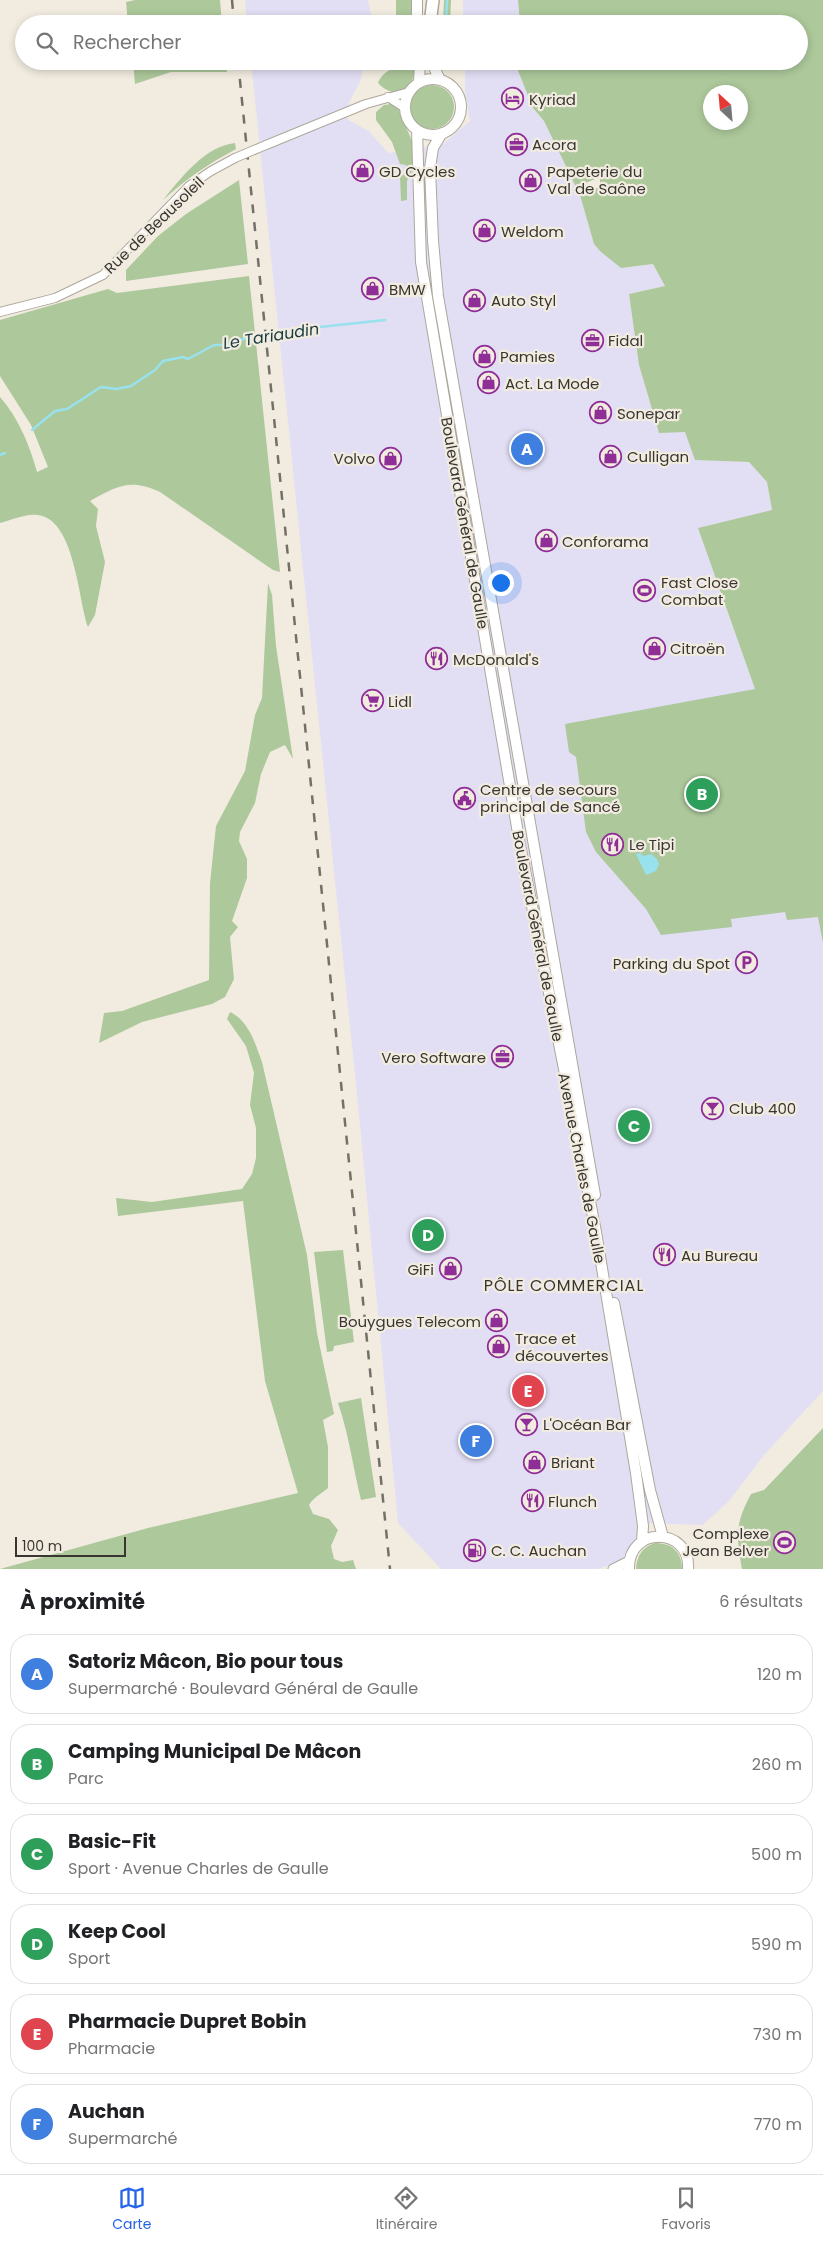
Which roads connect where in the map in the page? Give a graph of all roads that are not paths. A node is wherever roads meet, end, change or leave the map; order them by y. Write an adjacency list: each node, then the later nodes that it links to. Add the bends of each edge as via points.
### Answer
1 (416, 0): 4 (main road)
2 (429, 0): 5 (main road)
3 (433, 0): 6 (highway)
4 (417, 15)
5 (429, 15)
6 (430, 15)
7 (420, 70): 10 (main road)
8 (435, 70): 9 (main road)
9 (440, 80): 10 (main road); 15 (main road, via 455,90 460,105 456,122)
10 (419, 82): 11 (main road)
11 (409, 92): 12 (street, Rue de Beausoleil); 13 (main road)
12 (388, 97): 13 (street); 16 (street, Rue de Beausoleil, bridge, via 266,145 210,171 189,186 102,275 55,298)
13 (405, 108): 14 (main road, via 408,120)
14 (417, 130): 15 (main road, via 429,134); 17 (main road, Boulevard Général de Gaulle, via 421,262 500,734)
15 (442, 133): 17 (main road, Boulevard Général de Gaulle, via 432,148 430,168 438,296)
16 (0, 312)
17 (566, 1060): 18 (main road, Avenue Charles de Gaulle, via 635,1415); 19 (main road, Avenue Charles de Gaulle, via 636,1473)
18 (663, 1537): 19 (main road); 22 (main road, via 681,1547)
19 (642, 1541): 20 (main road, via 634,1550)
20 (629, 1565): 21 (main road)
21 (613, 1569)
22 (688, 1569)

